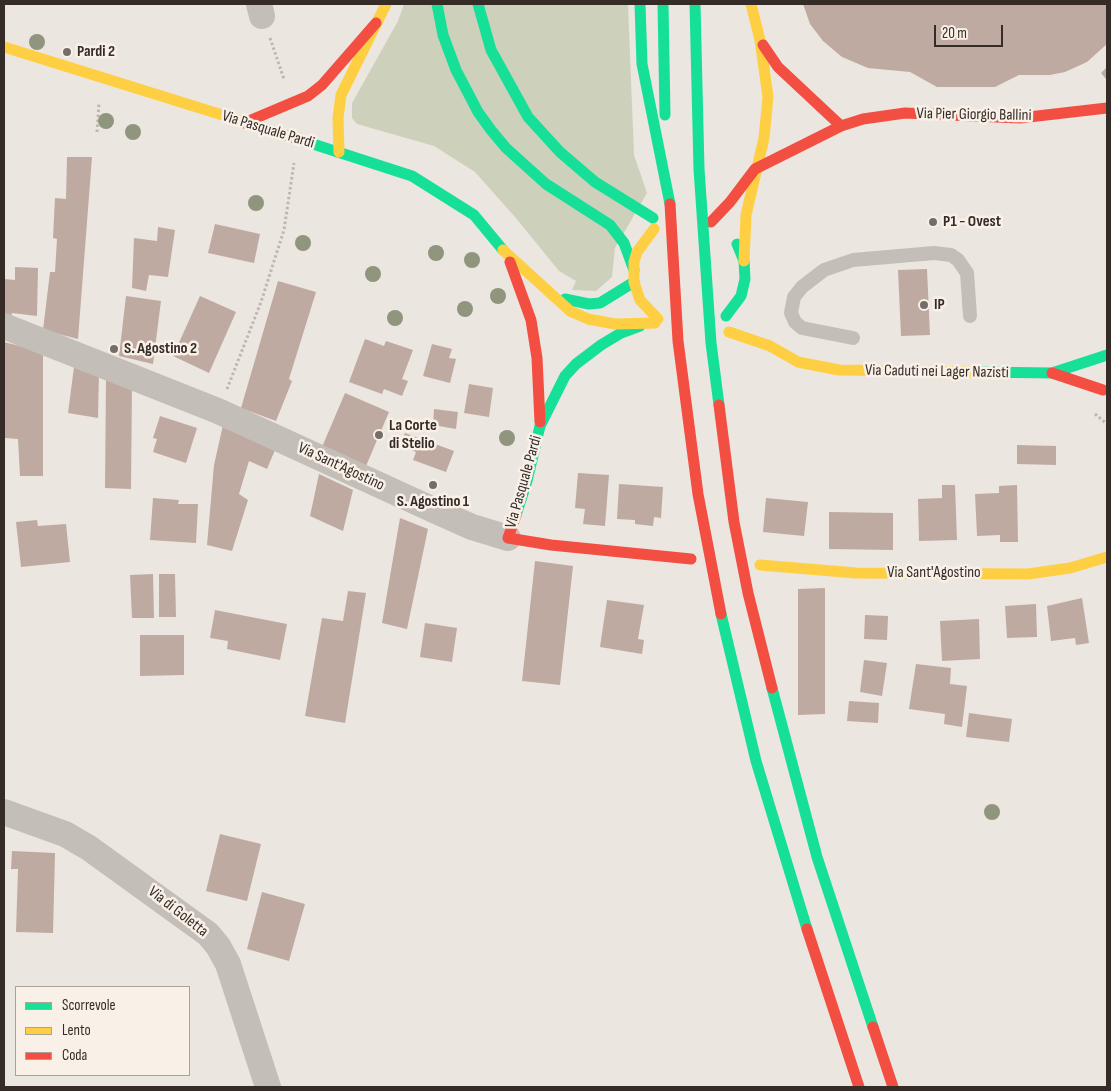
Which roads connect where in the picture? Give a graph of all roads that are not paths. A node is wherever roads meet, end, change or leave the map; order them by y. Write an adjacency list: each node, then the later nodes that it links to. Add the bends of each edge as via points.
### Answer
1 (386, 4): 8 (main road)
2 (437, 4): 19 (main road, via 443,35 456,70 478,112 506,148 546,184 610,225 624,243)
3 (478, 4): 19 (main road, via 491,50 528,117 578,169 653,224 637,252)
4 (640, 4): 16 (main road, via 642,64)
5 (663, 4): 16 (main road)
6 (696, 4): 42 (main road, bridge, via 699,169 711,343 734,522 748,594 793,773)
7 (751, 4): 9 (main road, Via Pier Giorgio Ballini)
8 (376, 22): 12 (main road, via 315,91); 14 (main road, via 341,95)
9 (760, 40): 13 (main road, Via Pier Giorgio Ballini, via 778,67); 15 (main road, Via Pier Giorgio Ballini, via 768,85 768,113)
10 (4, 47): 12 (main road, Via Pasquale Pardi)
11 (1107, 108): 13 (main road, Via Pier Giorgio Ballini, via 1020,118 890,114)
12 (244, 123): 14 (main road, Via Pasquale Pardi)
13 (841, 126): 15 (main road, Via Pier Giorgio Ballini)
14 (339, 152): 17 (main road, Via Pasquale Pardi, via 412,176 430,186 474,215)
15 (755, 169): 18 (main road, Via Pier Giorgio Ballini, via 746,215); 18 (main road, Via Pier Giorgio Ballini, via 730,202 721,228 738,245)
16 (670, 204): 41 (main road, bridge, via 678,341 690,436 728,650 785,861)
17 (507, 255): 21 (main road, Via Pasquale Pardi); 34 (main road, Via Pasquale Pardi, via 531,320 537,358)
18 (744, 261): 20 (main road, Via Pier Giorgio Ballini)
19 (634, 276): 21 (main road, Via Pasquale Pardi, via 600,303); 25 (main road, via 640,300)
20 (745, 279): 22 (main road); 23 (main road, via 740,296)
21 (556, 297): 25 (main road, Via Pasquale Pardi, via 570,311 588,318 615,324)
22 (748, 306)
23 (726, 316)
24 (970, 316): 29 (lane, via 967,273 951,255 934,253 853,260 824,270 802,287 794,297 791,313 802,328)
25 (652, 322): 34 (main road, Via Pasquale Pardi, via 621,333 576,364 556,391)
26 (4, 326): 35 (street, Via Sant'Agostino, via 218,410 438,512)
27 (758, 330): 30 (main road, Via Caduti nei Lager Nazisti)
28 (729, 332): 30 (main road, Via Caduti nei Lager Nazisti)
29 (853, 338)
30 (770, 346): 32 (main road, Via Caduti nei Lager Nazisti, via 798,362 828,369)
31 (1107, 355): 32 (main road, Via Caduti nei Lager Nazisti); 33 (main road, Via Caduti nei Lager Nazisti, via 1100,374)
32 (1052, 373): 33 (main road)
33 (1105, 393)
34 (540, 426): 35 (main road, Via Pasquale Pardi)
35 (508, 538): 37 (main road, Via Sant'Agostino)
36 (1107, 557): 38 (main road, Via Sant'Agostino, via 1070,568 1028,574 856,573)
37 (691, 559)
38 (760, 565)
39 (4, 812): 40 (street, Via di Goletta, via 65,834 90,848 208,934 228,964)
40 (268, 1087)
41 (860, 1087)
42 (893, 1087)

